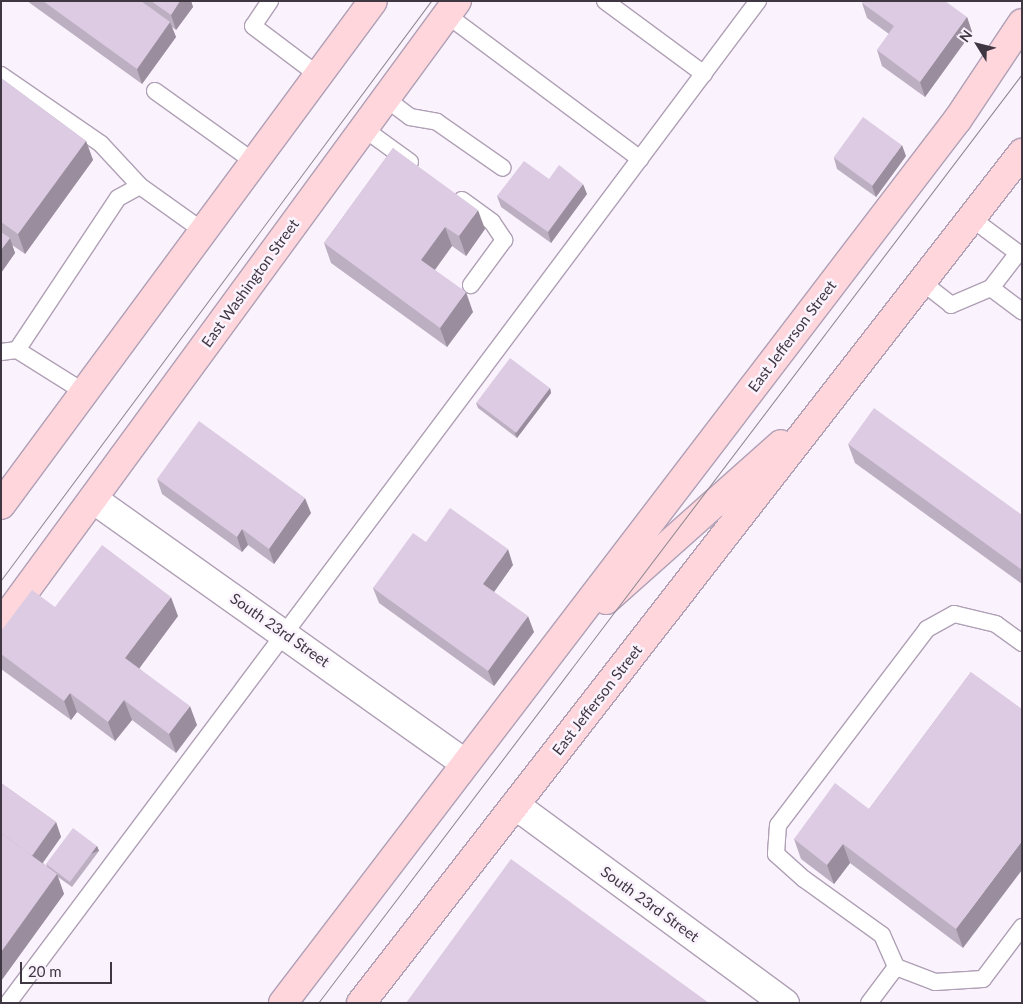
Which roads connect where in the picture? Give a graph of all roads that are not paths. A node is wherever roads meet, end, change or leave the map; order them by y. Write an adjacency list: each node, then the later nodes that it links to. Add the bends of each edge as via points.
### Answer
1 (270, 1): 9 (lane, via 253,26)
2 (605, 1): 7 (lane)
3 (758, 1): 7 (lane)
4 (364, 4): 9 (main road)
5 (452, 8): 11 (main road, East Washington Street); 14 (lane)
6 (1022, 24): 37 (main road, East Jefferson Street, via 958,119)
7 (704, 74): 14 (lane)
8 (1, 75): 18 (lane, via 101,144)
9 (318, 75): 15 (main road)
10 (155, 91): 15 (lane)
11 (385, 98): 12 (main road, East Washington Street); 16 (lane, via 410,117 437,122)
12 (363, 128): 17 (lane); 30 (main road, East Washington Street)
13 (1022, 153): 20 (main road, East Jefferson Street)
14 (640, 159): 35 (lane)
15 (254, 162): 21 (main road)
16 (503, 168)
17 (422, 171)
18 (140, 186): 21 (lane); 27 (lane, via 118,198)
19 (445, 188): 24 (lane, via 492,222 504,240)
20 (971, 218): 22 (lane); 23 (main road, East Jefferson Street)
21 (203, 231): 28 (main road)
22 (1020, 251): 25 (lane)
23 (922, 282): 25 (lane, via 951,304); 29 (main road, East Jefferson Street)
24 (471, 284)
25 (992, 288): 26 (lane)
26 (1022, 311)
27 (9, 351): 28 (lane)
28 (84, 392): 31 (main road)
29 (833, 398): 37 (main road, East Jefferson Street); 39 (main road, East Jefferson Street)
30 (93, 499): 32 (main road, East Washington Street); 35 (street, South 23rd Street)
31 (1, 505)
32 (44, 565): 33 (main road, East Washington Street); 34 (main road, East Washington Street)
33 (1, 606)
34 (1, 624)
35 (284, 633): 38 (street, South 23rd Street); 42 (lane)
36 (1022, 643): 41 (lane, via 996,624 954,614 927,629 778,826 776,854 804,879 882,935)
37 (556, 645): 38 (main road, East Jefferson Street)
38 (465, 763): 43 (main road, East Jefferson Street)
39 (515, 805): 44 (main road, East Jefferson Street); 45 (street, South 23rd Street)
40 (1022, 926): 41 (lane, via 983,979 935,982)
41 (896, 967): 46 (lane)
42 (8, 1003)
43 (283, 1003)
44 (361, 1003)
45 (785, 1003)
46 (869, 1003)

